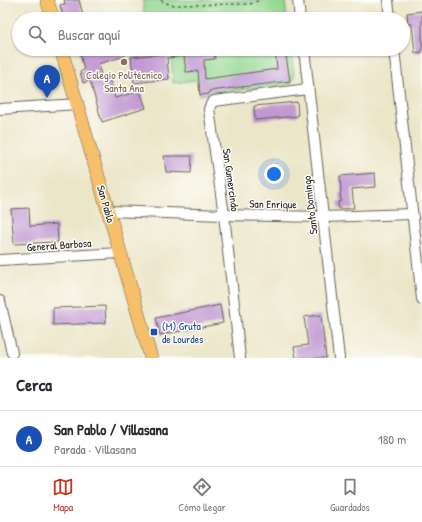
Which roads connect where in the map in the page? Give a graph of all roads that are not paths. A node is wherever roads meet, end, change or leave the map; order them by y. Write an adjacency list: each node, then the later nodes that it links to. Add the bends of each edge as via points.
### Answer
1 (47, 0): 4 (main road)
2 (298, 0): 5 (street)
3 (388, 0): 6 (street)
4 (51, 12)
5 (299, 12)
6 (389, 12)
7 (63, 56): 11 (main road, San Pablo)
8 (305, 56): 10 (street, Santo Domingo)
9 (395, 56): 14 (street)
10 (308, 89): 15 (street, San Gumercindo, via 214,101 211,104 209,109); 16 (street, Santo Domingo)
11 (78, 104): 12 (street); 13 (main road, San Pablo)
12 (0, 109)
13 (108, 211): 15 (street, San Enrique); 18 (main road, San Pablo)
14 (412, 214): 16 (street, San Enrique); 17 (street)
15 (224, 215): 16 (street, San Enrique); 24 (street, San Gumercindo)
16 (323, 217): 25 (street, Santo Domingo)
17 (418, 226): 20 (street)
18 (120, 253): 19 (street, General Barbosa); 23 (main road, San Pablo)
19 (0, 260)
20 (422, 299)
21 (0, 301): 22 (street)
22 (12, 353)
23 (151, 358)
24 (240, 358)
25 (339, 358)

